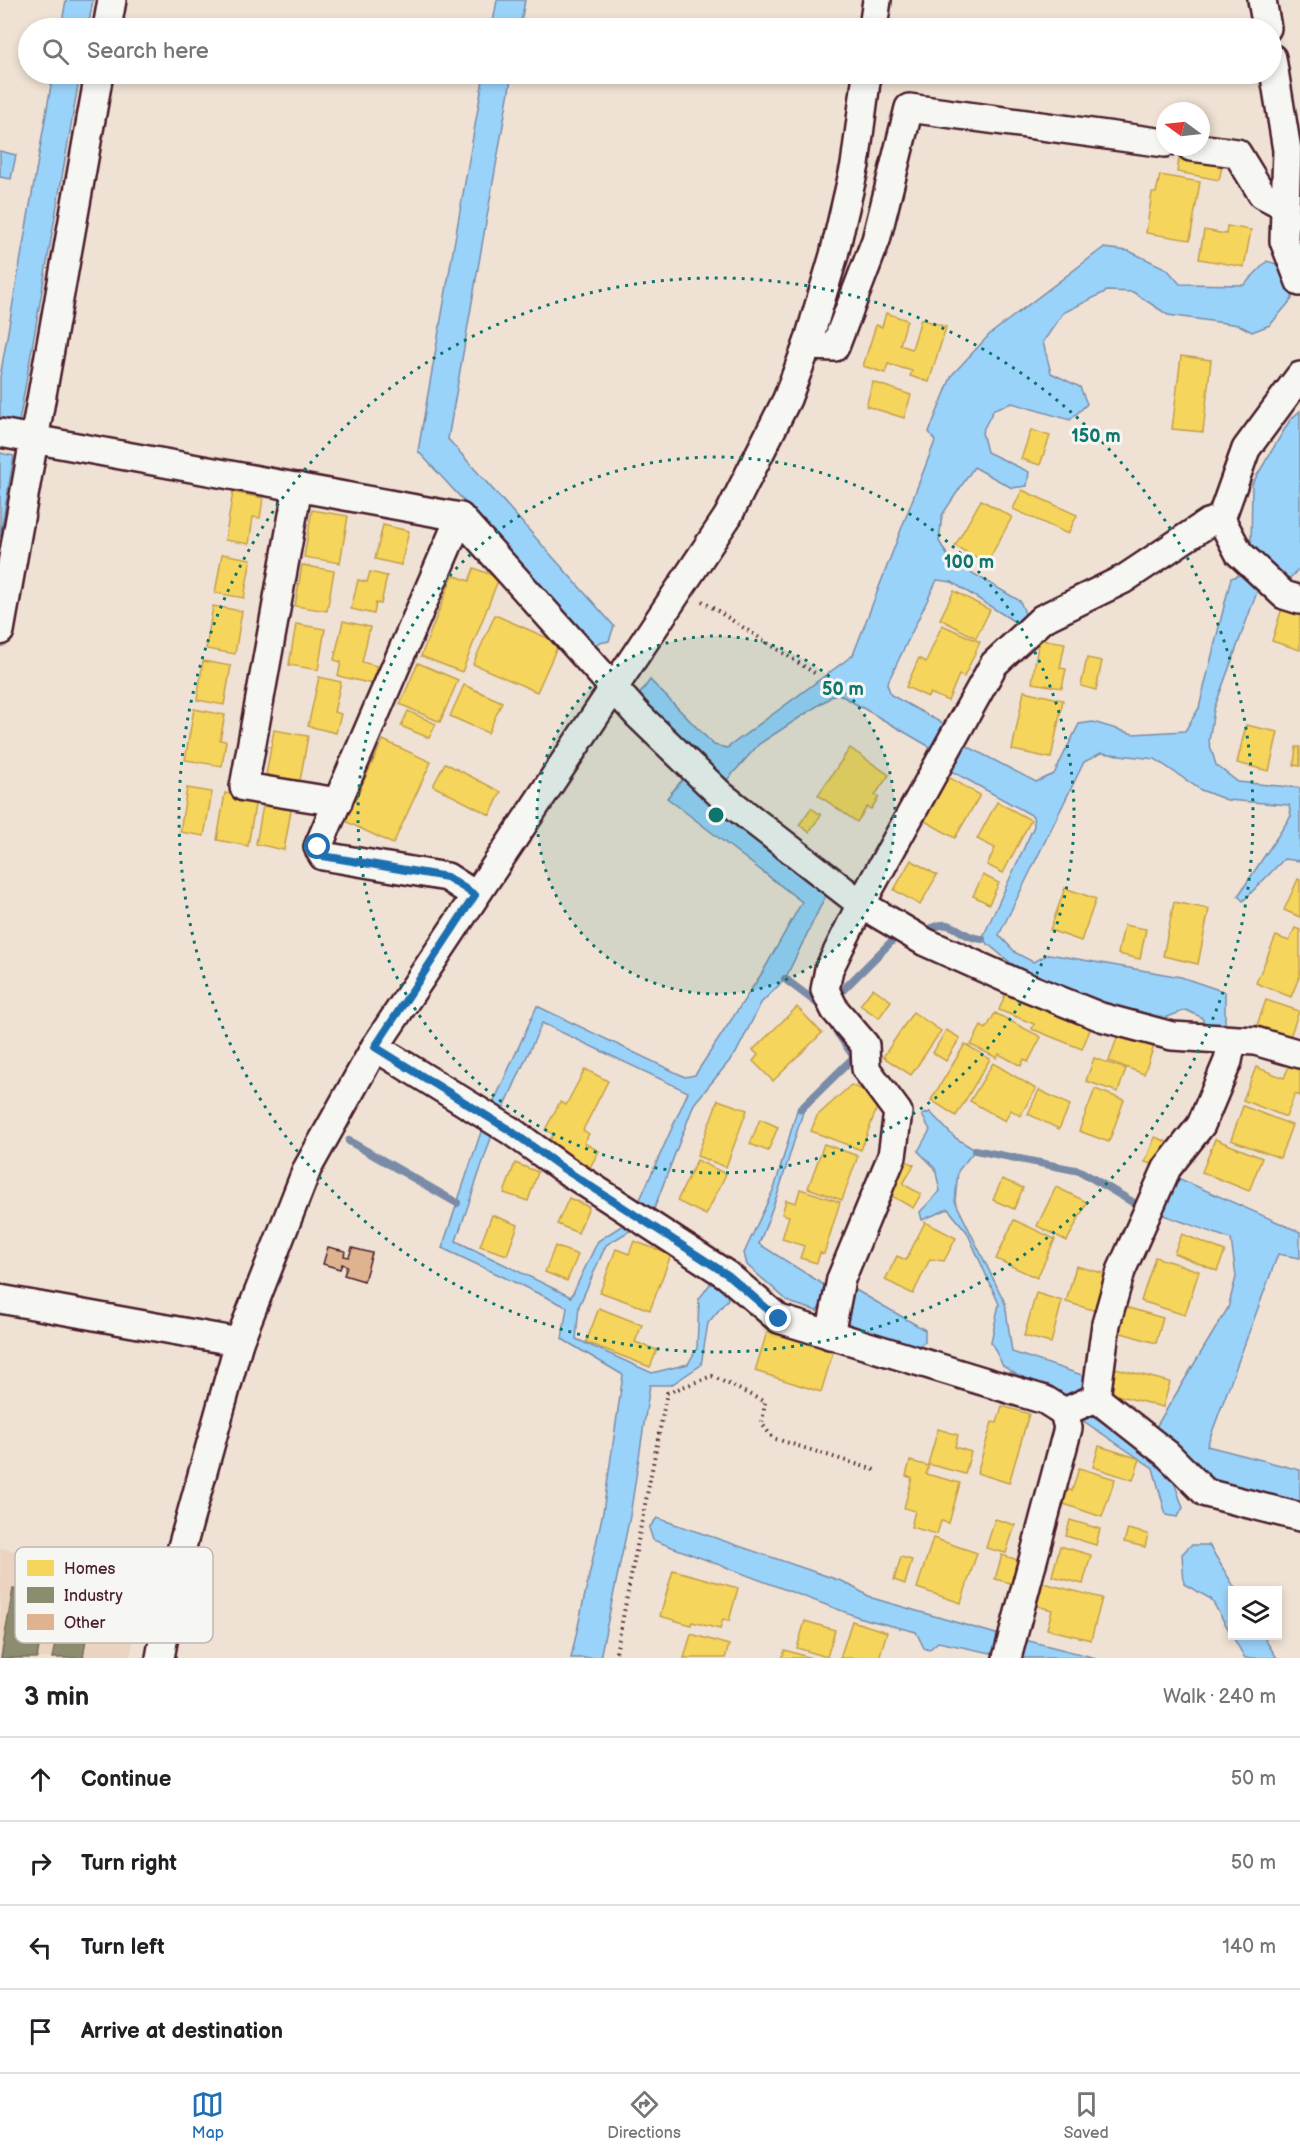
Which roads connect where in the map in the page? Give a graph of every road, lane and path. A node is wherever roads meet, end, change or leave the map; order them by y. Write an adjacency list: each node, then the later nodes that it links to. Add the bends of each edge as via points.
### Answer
1 (112, 0): 4 (street)
2 (877, 0): 5 (street)
3 (1262, 0): 6 (street)
4 (108, 18)
5 (874, 18)
6 (1265, 18)
7 (97, 84): 17 (street)
8 (866, 84): 14 (street, via 855,165)
9 (1276, 84): 12 (street, via 1287,150)
10 (1156, 142): 14 (street, via 909,108 876,240 835,347)
11 (1210, 149): 12 (street, via 1237,153 1262,194)
12 (1286, 206): 13 (street, via 1284,241)
13 (1296, 272)
14 (807, 346): 21 (street, via 787,399 728,516)
15 (1300, 376): 20 (street, via 1246,449)
16 (3, 433): 17 (street)
17 (34, 439): 18 (street); 23 (street)
18 (298, 487): 19 (street); 26 (street, via 244,787)
19 (460, 517): 25 (street); 26 (street)
20 (1221, 519): 22 (street, via 1239,553 1284,595); 28 (street, via 1208,523 1124,579 1042,619 994,664)
21 (681, 588): 24 (path); 25 (street)
22 (1300, 600)
23 (0, 631)
24 (816, 674)
25 (614, 688): 27 (street); 28 (street, via 722,796)
26 (338, 802): 27 (street, via 318,847 323,856 447,877)
27 (475, 895): 30 (street)
28 (861, 904): 29 (street, via 925,942 1101,1017 1172,1036); 33 (street, via 829,969 825,990 835,1010 865,1045 866,1069 898,1112 892,1156 841,1279)
29 (1233, 1041): 31 (street, via 1255,1041); 35 (street, via 1201,1125 1167,1168 1121,1271)
30 (375, 1047): 33 (street, via 728,1275 779,1319); 34 (street, via 307,1169)
31 (1300, 1054)
32 (0, 1299): 34 (street)
33 (830, 1335): 35 (street, via 1045,1400)
34 (239, 1342): 38 (street)
35 (1079, 1405): 37 (street, via 1172,1459 1206,1493); 40 (street, via 1068,1428)
36 (878, 1471): 42 (path, via 773,1438 762,1424 765,1402 712,1376 667,1393)
37 (1300, 1517)
38 (182, 1547)
39 (163, 1643): 41 (street)
40 (1009, 1651)
41 (160, 1658)
42 (615, 1658)

